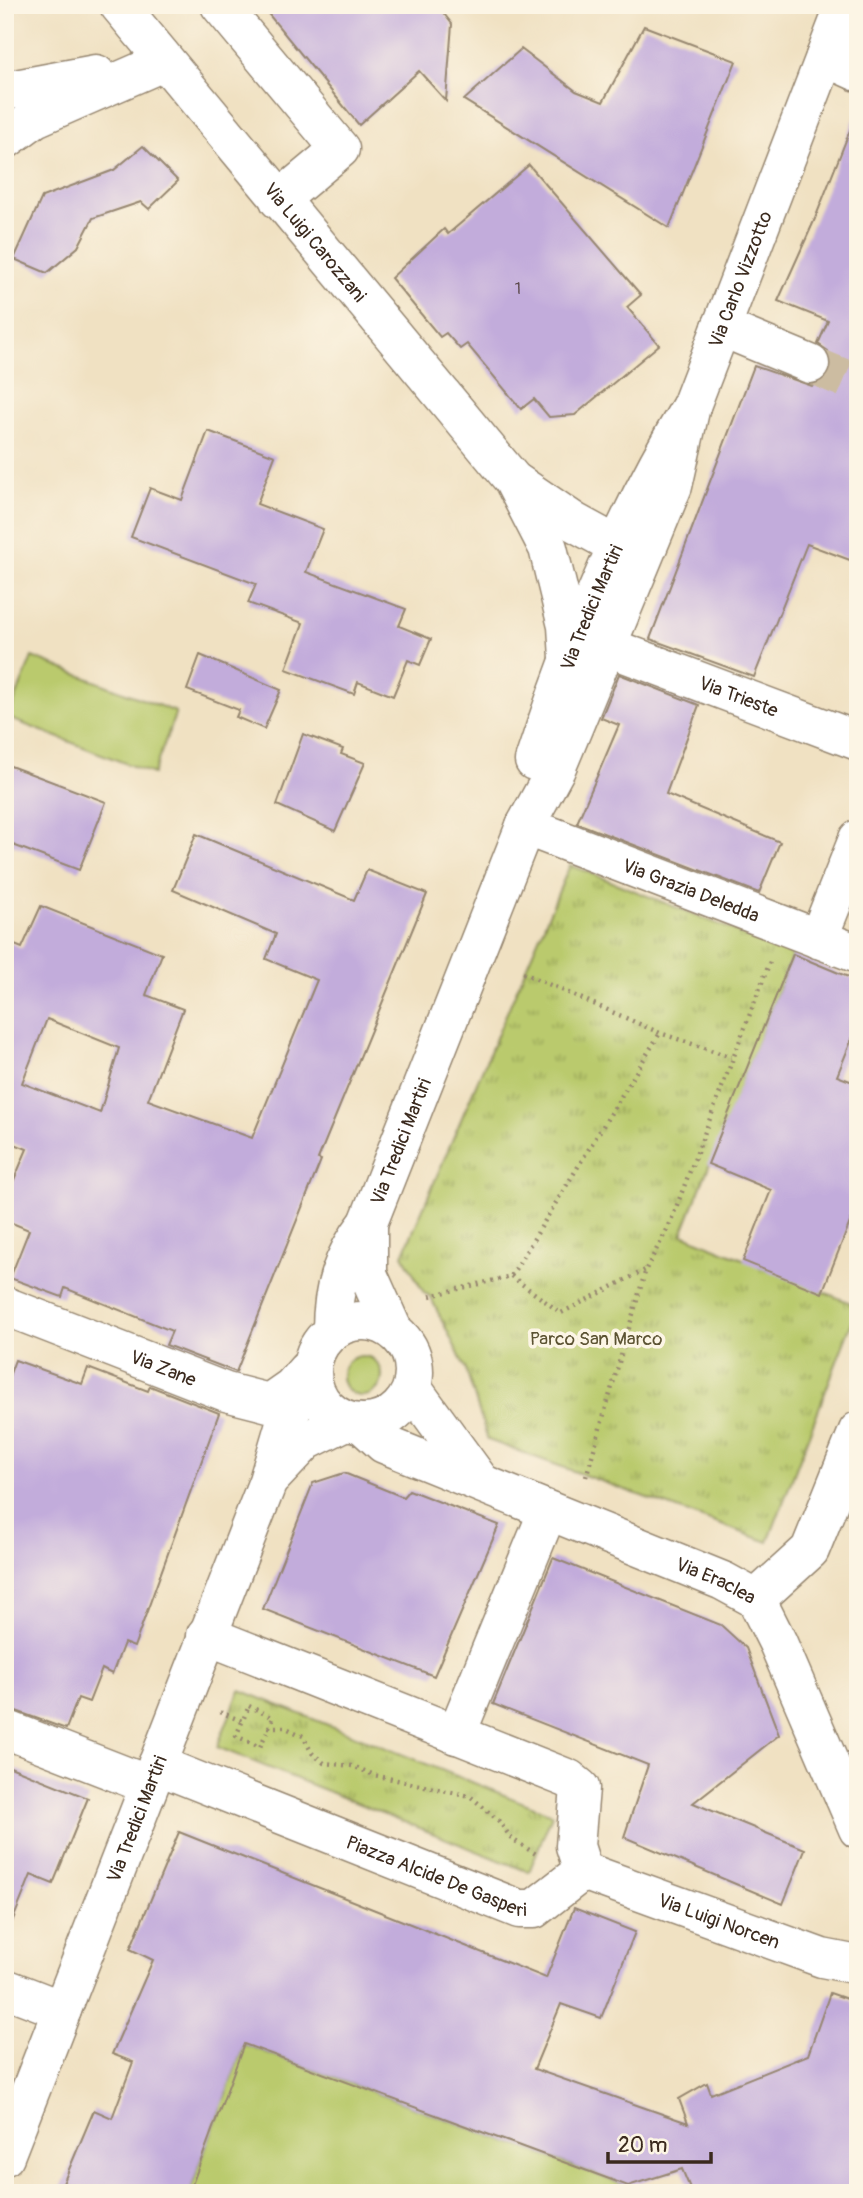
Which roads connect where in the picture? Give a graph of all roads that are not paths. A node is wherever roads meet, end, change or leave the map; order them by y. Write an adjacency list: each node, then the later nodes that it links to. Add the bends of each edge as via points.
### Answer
1 (119, 5): 4 (street, Via Luigi Carozzani)
2 (220, 5): 8 (street, via 340,149)
3 (845, 5): 5 (street, Via Carlo Vizzotto)
4 (163, 62): 6 (street); 7 (street, via 35,118); 8 (street, Via Luigi Carozzani)
5 (841, 64): 9 (street, Via Carlo Vizzotto)
6 (5, 91)
7 (5, 140)
8 (279, 200): 11 (street, Via Luigi Carozzani)
9 (721, 327): 10 (street); 13 (street, Via Carlo Vizzotto, via 691,406 660,458)
10 (810, 364)
11 (513, 480): 12 (street, Via Luigi Carozzani); 13 (street, Via Luigi Carozzani)
12 (548, 548): 14 (street, Via Luigi Carozzani); 16 (street, Via Luigi Carozzani, via 567,626)
13 (629, 553): 14 (street, Via Tredici Martiri); 17 (street, Via Tredici Martiri)
14 (606, 590): 16 (street, Via Tredici Martiri); 17 (street, Via Tredici Martiri, via 569,711)
15 (619, 651): 18 (street, Via Trieste)
16 (569, 658): 19 (street, Via Tredici Martiri, via 534,761)
17 (569, 738): 19 (street, Via Tredici Martiri)
18 (858, 741)
19 (525, 826): 21 (street, Via Grazia Deledda); 23 (street, Via Tredici Martiri)
20 (858, 839): 21 (street)
21 (801, 932): 22 (street, Via Grazia Deledda)
22 (858, 954)
23 (368, 1223): 25 (street, Via Tredici Martiri, via 342,1262 332,1301); 26 (street, Via Tredici Martiri, via 368,1273)
24 (5, 1306): 27 (street, Via Zane, via 226,1392 269,1403)
25 (332, 1330): 26 (street, via 357,1320 382,1323); 27 (street, via 319,1345)
26 (393, 1330): 28 (street, via 410,1350)
27 (312, 1370): 29 (street, via 321,1402 333,1414); 31 (street, Via Tredici Martiri, via 286,1420)
28 (412, 1388): 29 (street, via 389,1416); 32 (street)
29 (354, 1422): 31 (street, Via Tredici Martiri, via 306,1441); 32 (street, Via Eraclea, via 384,1444)
30 (858, 1431): 34 (street, via 810,1550)
31 (268, 1481): 35 (street, Via Tredici Martiri)
32 (481, 1483): 33 (street, Via Eraclea)
33 (548, 1511): 34 (street, Via Eraclea, via 723,1581); 37 (street)
34 (756, 1599): 39 (street, Via Eraclea)
35 (206, 1635): 37 (street); 38 (street, Via Tredici Martiri)
36 (5, 1729): 38 (street, Piazza Alcide De Gasperi)
37 (456, 1735): 40 (street, via 569,1779 580,1788 575,1846)
38 (153, 1775): 40 (street, Piazza Alcide De Gasperi, via 519,1909 534,1909); 43 (street, Via Tredici Martiri)
39 (858, 1829)
40 (583, 1871): 41 (street, Via Luigi Norcen, via 822,1958)
41 (858, 1965)
42 (5, 1988): 43 (street)
43 (62, 2010): 44 (street, Via Tredici Martiri)
44 (5, 2156)

